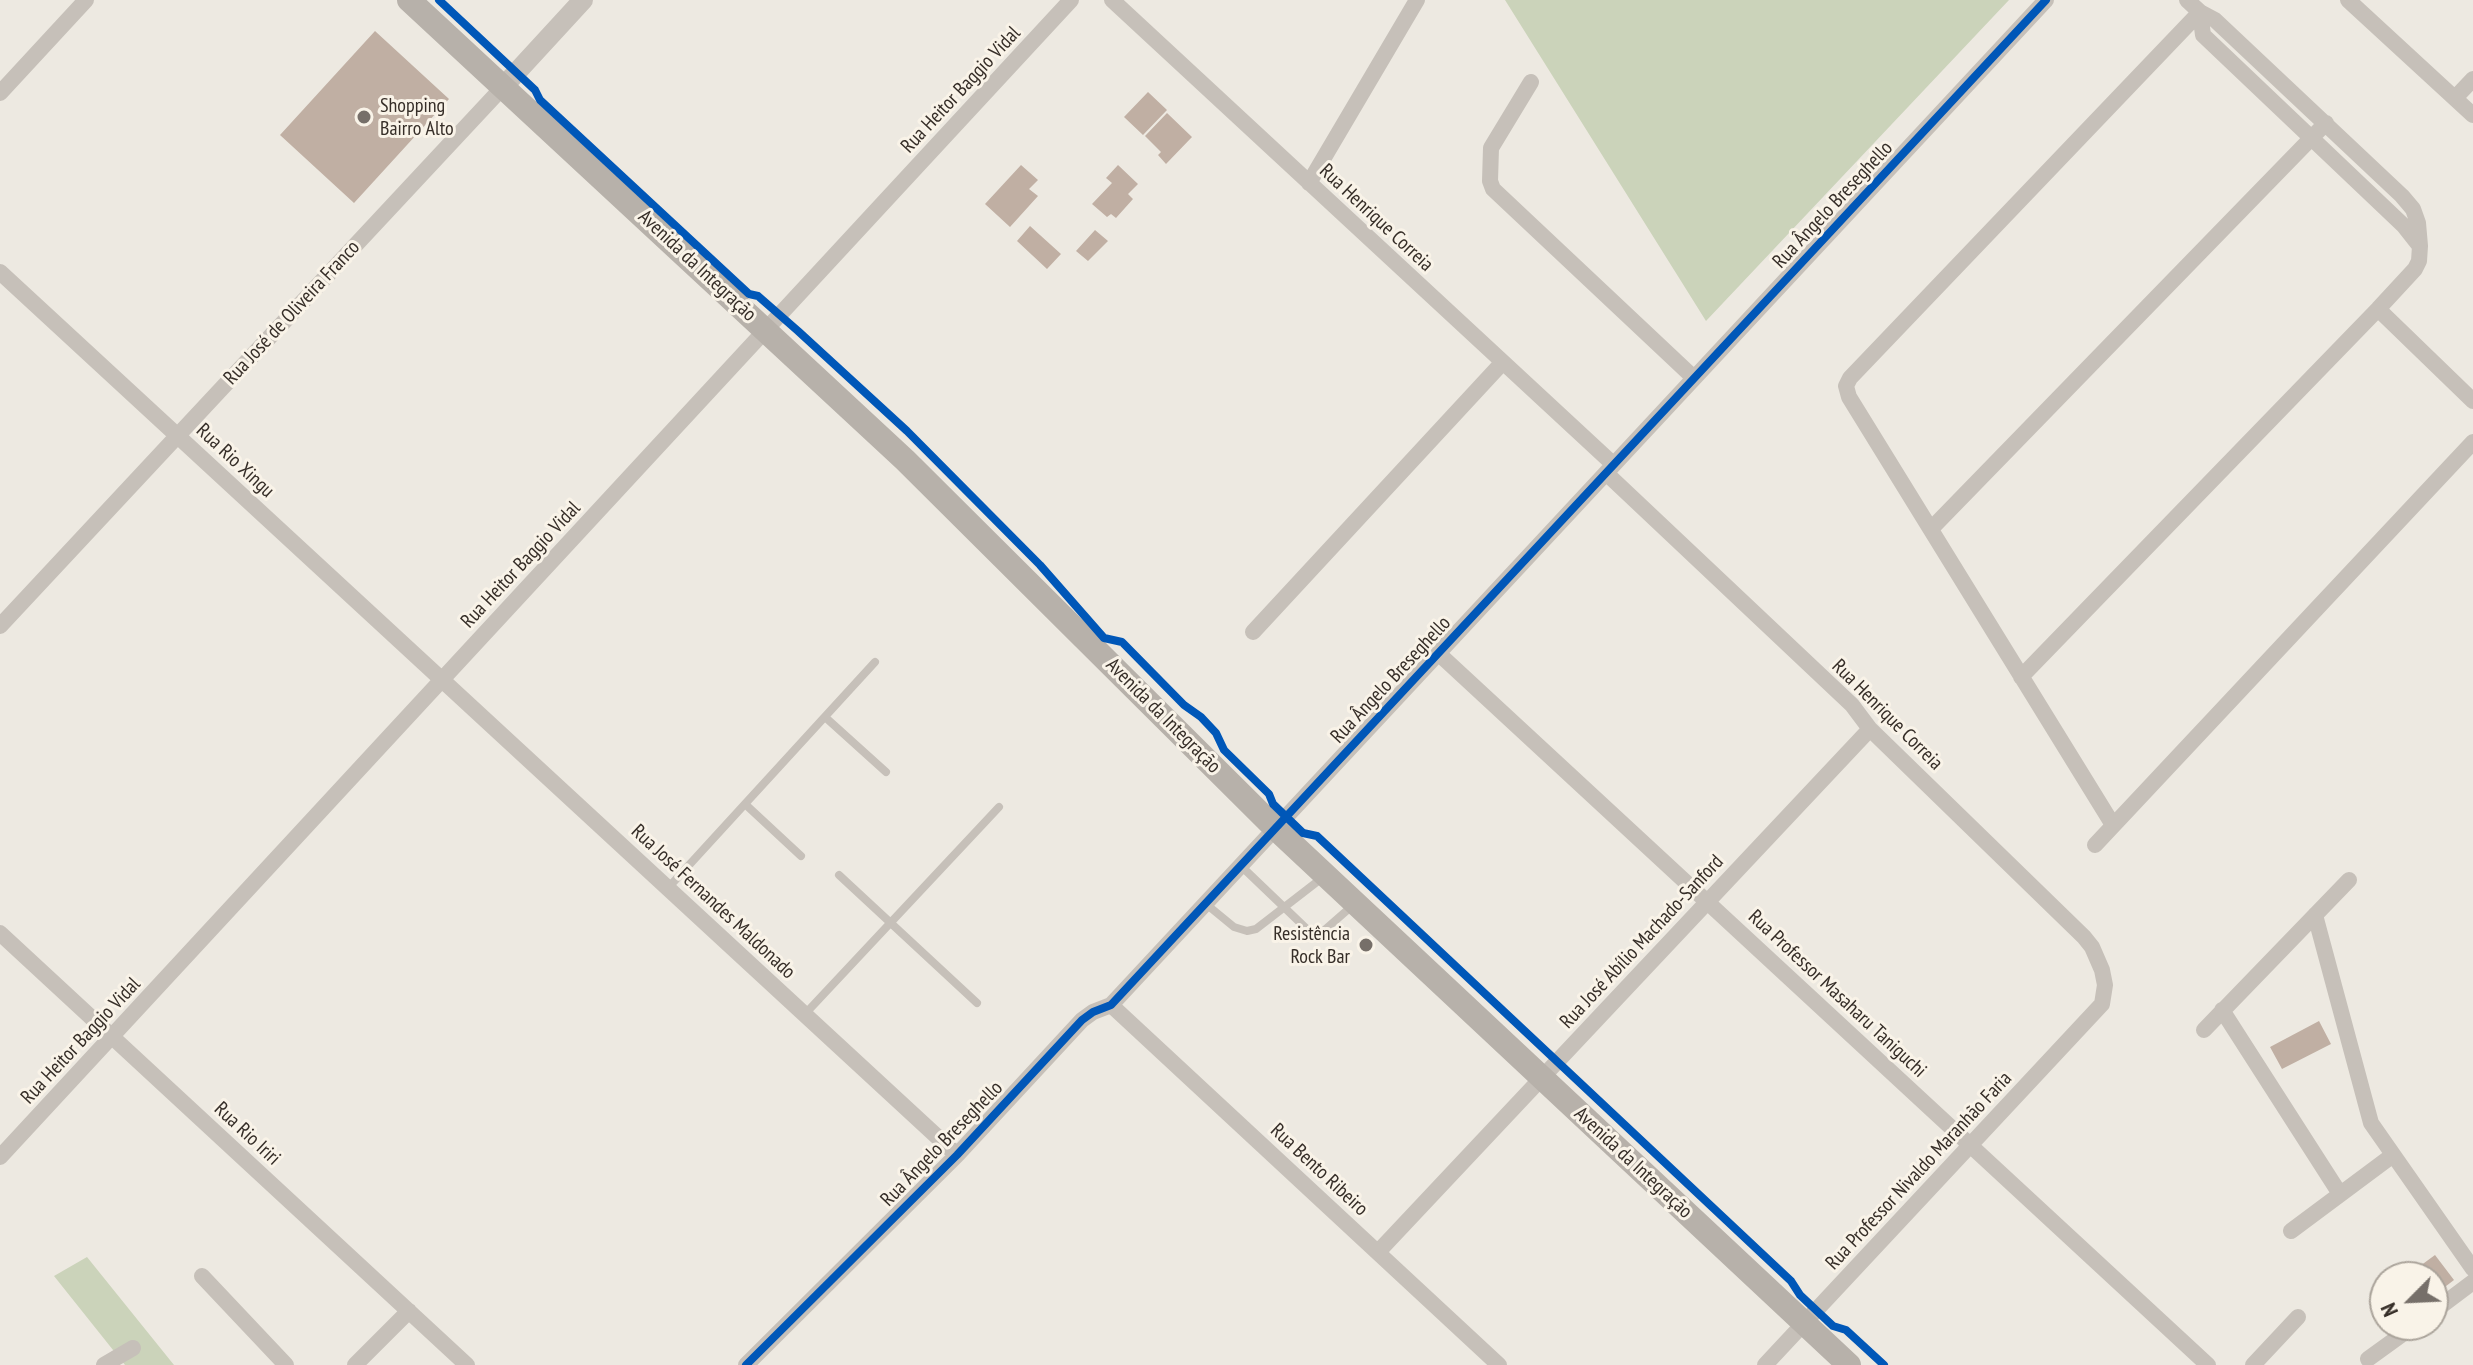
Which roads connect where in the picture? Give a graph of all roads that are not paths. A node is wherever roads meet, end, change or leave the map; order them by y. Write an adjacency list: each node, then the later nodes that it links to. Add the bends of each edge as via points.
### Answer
1 (86, 0): 14 (street)
2 (409, 0): 13 (main road, Avenida da Integração)
3 (583, 0): 13 (street, Rua José de Oliveira Franco)
4 (1071, 0): 23 (street, Rua Heitor Baggio Vidal)
5 (1112, 0): 19 (street, Rua Henrique Correia)
6 (1417, 0): 19 (street)
7 (2046, 0): 25 (street, Rua Ângelo Breseghello)
8 (2187, 0): 10 (street)
9 (2348, 0): 15 (street)
10 (2200, 12): 17 (street); 18 (street, via 2203,35); 30 (street, via 1850,378 1849,397)
11 (2473, 79): 15 (street)
12 (1531, 82): 25 (street, via 1491,148 1493,189)
13 (503, 87): 23 (main road, Avenida da Integração); 27 (street, Rua José de Oliveira Franco)
14 (0, 93)
15 (2455, 98): 16 (street)
16 (2473, 115)
17 (2326, 123): 18 (street); 20 (street, via 2413,209)
18 (2311, 137): 20 (street); 30 (street)
19 (1309, 183): 24 (street, Rua Henrique Correia)
20 (2420, 246): 22 (street, via 2415,269)
21 (0, 272): 27 (street, Rua Rio Xingu)
22 (2378, 309): 26 (street); 35 (street)
23 (767, 331): 36 (street, Rua Heitor Baggio Vidal); 43 (main road, Avenida da Integração, via 947,500)
24 (1503, 362): 29 (street, Rua Henrique Correia); 32 (street)
25 (1694, 378): 29 (street, Rua Ângelo Breseghello)
26 (2473, 401)
27 (178, 436): 31 (street, Rua José de Oliveira Franco); 36 (street, Rua Rio Xingu)
28 (2473, 442): 42 (street)
29 (1610, 469): 33 (street, Rua Ângelo Breseghello); 38 (street, Rua Henrique Correia, via 1852,705)
30 (1931, 529): 35 (street)
31 (0, 626)
32 (1253, 632)
33 (1438, 653): 43 (street, Rua Ângelo Breseghello); 51 (street, Rua Professor Masaharu Taniguchi)
34 (875, 662): 37 (lane)
35 (2021, 677): 42 (street)
36 (442, 679): 50 (street, Rua José Fernandes Maldonado); 64 (street, Rua Heitor Baggio Vidal)
37 (825, 717): 39 (lane); 40 (lane)
38 (1870, 729): 51 (street, Rua José Abílio Machado-Sanford); 59 (street, Rua Henrique Correia, via 2084,937 2102,970)
39 (886, 772)
40 (745, 804): 45 (lane); 50 (lane)
41 (999, 807): 56 (lane)
42 (2113, 825): 44 (street)
43 (1275, 828): 46 (street, Rua Ângelo Breseghello); 48 (main road, Avenida da Integração)
44 (2095, 845)
45 (801, 856)
46 (1240, 865): 53 (street, Rua Ângelo Breseghello); 54 (lane)
47 (839, 875): 56 (lane)
48 (1326, 875): 52 (main road, Avenida da Integração); 54 (lane)
49 (2349, 880): 55 (street)
50 (668, 888): 62 (street, Rua José Fernandes Maldonado)
51 (1707, 902): 65 (street, Rua José Abílio Machado-Sanford); 66 (street, Rua Professor Masaharu Taniguchi)
52 (1355, 903): 54 (lane, via 1315,935); 65 (main road, Avenida da Integração)
53 (1205, 904): 54 (lane, via 1247,931); 60 (street, Rua Ângelo Breseghello)
54 (1282, 907)
55 (2315, 915): 61 (street); 68 (street, via 2371,1123)
56 (890, 923): 58 (lane); 62 (lane)
57 (0, 933): 64 (street, Rua Rio Iriri)
58 (977, 1003)
59 (2102, 1004): 66 (street, Rua Professor Nivaldo Maranhão Faria)
60 (1111, 1005): 67 (street, Rua Ângelo Breseghello, via 1082,1020); 72 (street, Rua Bento Ribeiro)
61 (2222, 1010): 63 (street); 70 (street)
62 (805, 1015): 67 (street, Rua José Fernandes Maldonado)
63 (2204, 1030)
64 (112, 1036): 69 (street, Rua Heitor Baggio Vidal); 77 (street, Rua Rio Iriri)
65 (1542, 1078): 72 (street, Rua José Abílio Machado-Sanford); 79 (main road, Avenida da Integração)
66 (1970, 1145): 79 (street, Rua Professor Nivaldo Maranhão Faria); 91 (street, Rua Professor Masaharu Taniguchi)
67 (957, 1155): 87 (street, Rua Ângelo Breseghello)
68 (2393, 1155): 70 (street); 73 (street)
69 (0, 1157)
70 (2340, 1194): 71 (street)
71 (2291, 1231)
72 (1378, 1252): 88 (street, Rua Bento Ribeiro)
73 (2473, 1269)
74 (202, 1276): 84 (street)
75 (2473, 1282): 76 (street)
76 (2449, 1300)
77 (409, 1311): 85 (street); 86 (street, Rua Rio Iriri)
78 (2298, 1317): 92 (street)
79 (1804, 1323): 89 (street, Rua Professor Nivaldo Maranhão Faria); 90 (main road, Avenida da Integração)
80 (2393, 1341): 82 (street)
81 (133, 1348): 83 (street)
82 (2368, 1359)
83 (104, 1365)
84 (286, 1365)
85 (355, 1365)
86 (467, 1365)
87 (746, 1365)
88 (1499, 1365)
89 (1765, 1365)
90 (1849, 1365)
91 (2208, 1365)
92 (2253, 1365)

